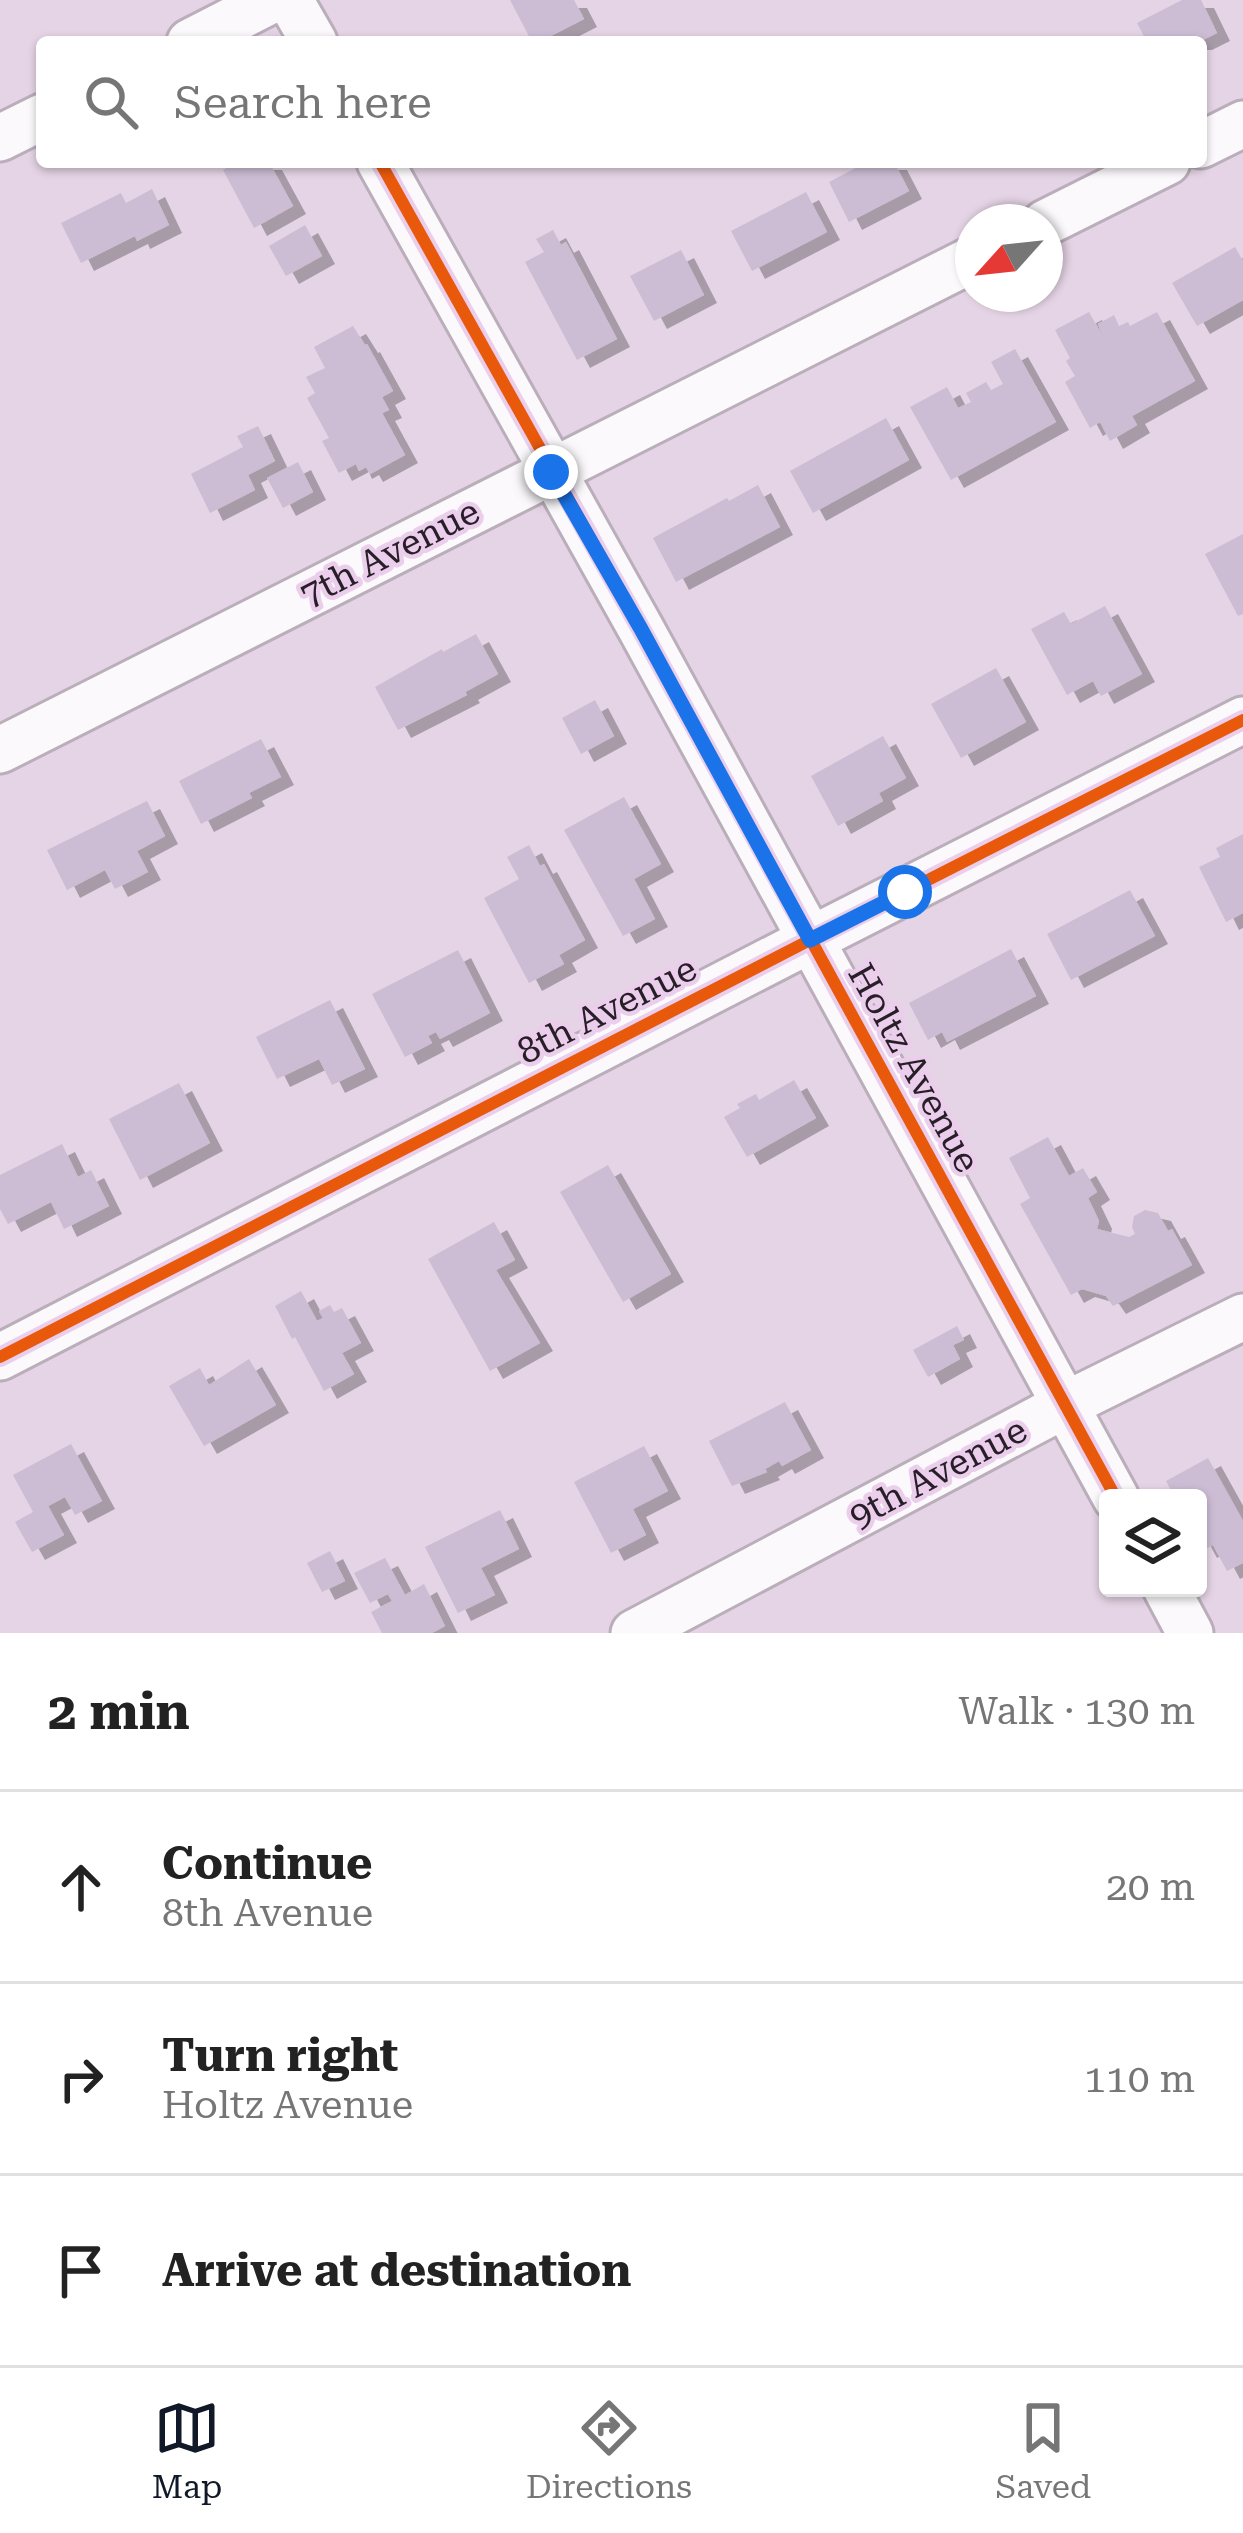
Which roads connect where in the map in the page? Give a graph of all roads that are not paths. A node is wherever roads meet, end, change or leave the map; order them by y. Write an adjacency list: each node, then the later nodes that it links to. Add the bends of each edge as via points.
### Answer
1 (272, 0): 3 (street)
2 (290, 0): 4 (street)
3 (202, 36)
4 (311, 36)
5 (36, 120): 7 (street)
6 (1243, 124): 8 (street)
7 (0, 138)
8 (1207, 142)
9 (383, 168): 13 (street, Holtz Avenue)
10 (1155, 168): 11 (street)
11 (1063, 214)
12 (955, 269): 13 (street, 7th Avenue)
13 (551, 472): 15 (street, 7th Avenue); 16 (street, Holtz Avenue)
14 (1243, 721): 16 (street, 8th Avenue)
15 (0, 750)
16 (810, 940): 18 (street, 8th Avenue); 19 (street, Holtz Avenue)
17 (1243, 1317): 19 (street, 9th Avenue)
18 (0, 1357)
19 (1065, 1406): 20 (street, Holtz Avenue); 22 (street, 9th Avenue)
20 (1111, 1489)
21 (1171, 1597): 23 (street)
22 (634, 1633)
23 (1190, 1633)

